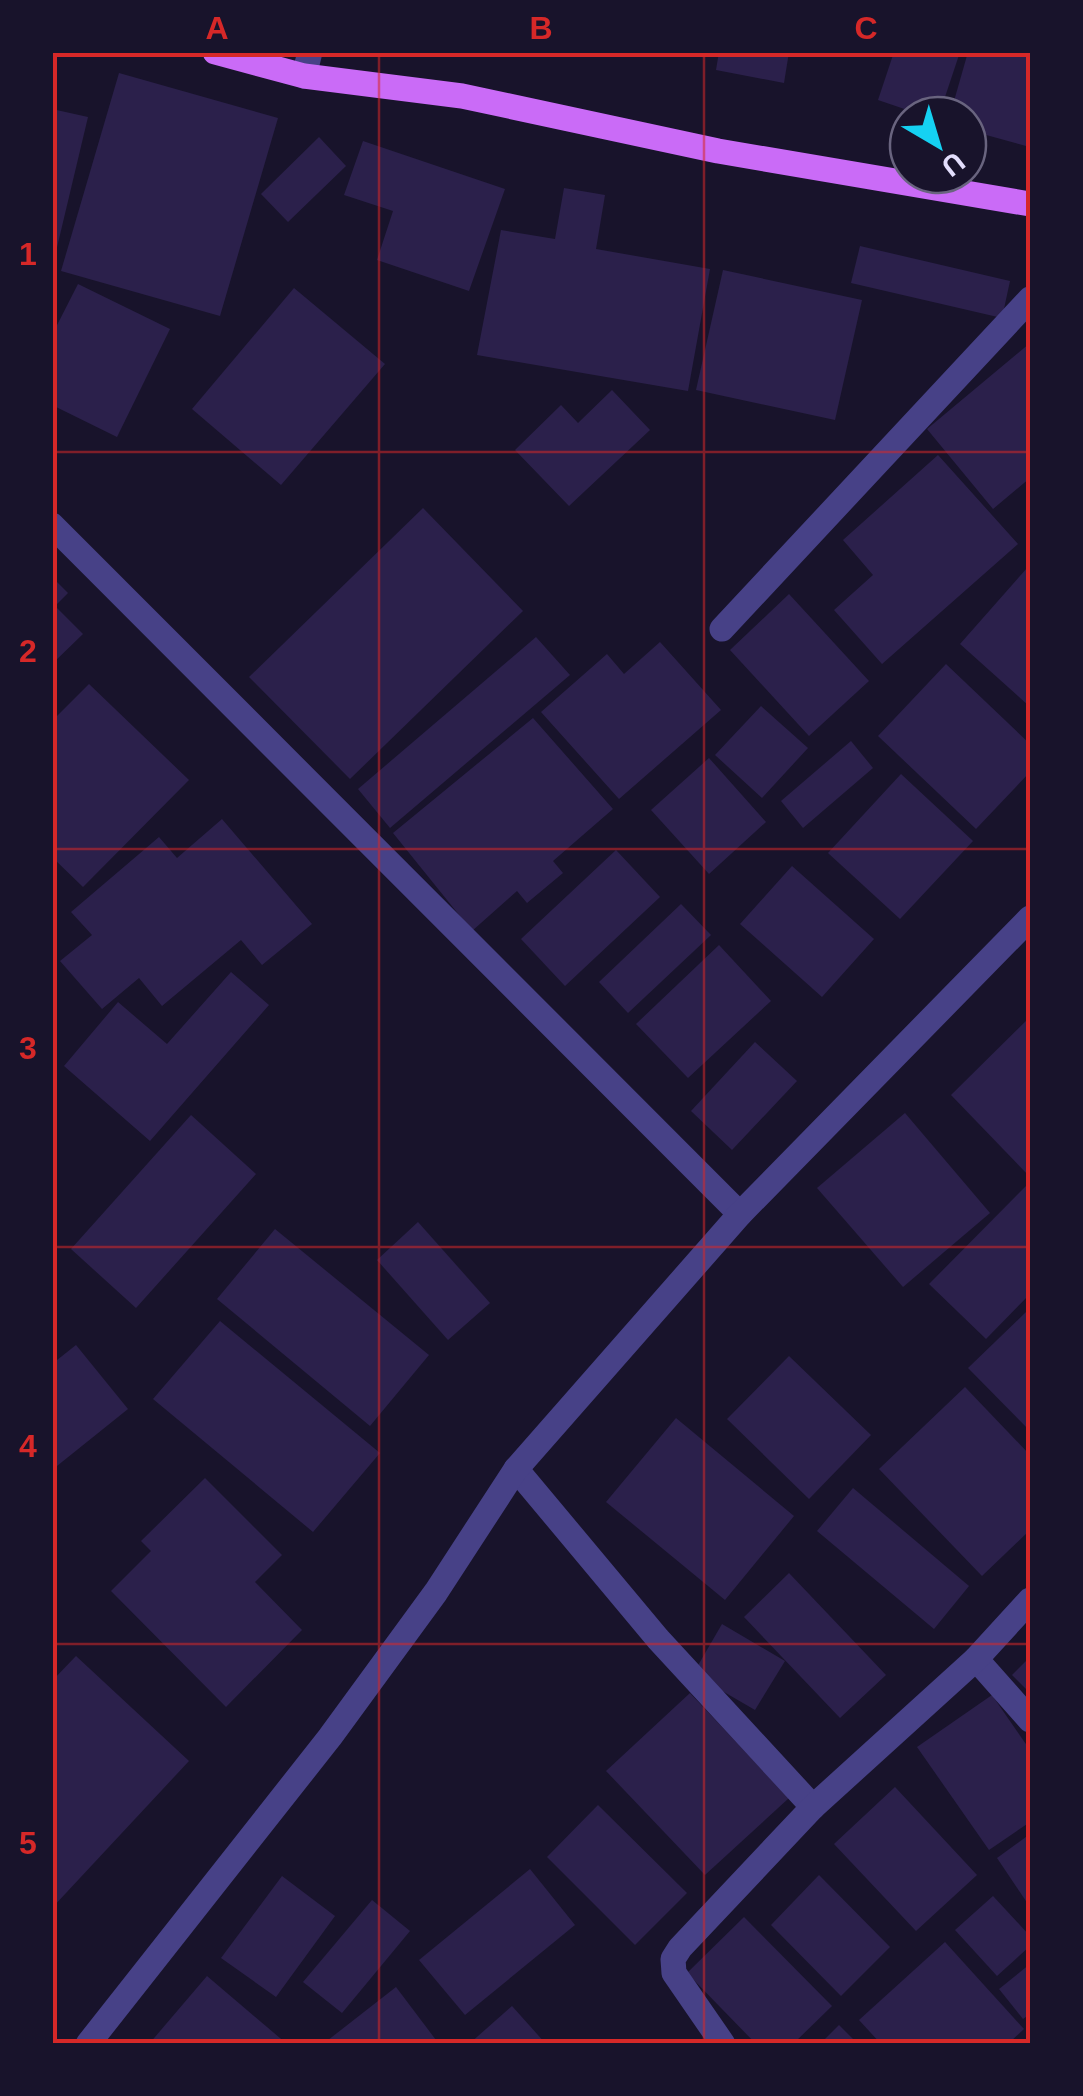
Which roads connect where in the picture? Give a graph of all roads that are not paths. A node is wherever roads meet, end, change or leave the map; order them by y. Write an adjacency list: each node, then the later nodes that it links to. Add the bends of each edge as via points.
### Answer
1 (214, 52): 2 (main road)
2 (307, 64): 3 (main road, via 718,151)
3 (1030, 204)
4 (1030, 298): 6 (street)
5 (52, 526): 8 (street)
6 (722, 629)
7 (1030, 918): 8 (street)
8 (740, 1214): 9 (street)
9 (516, 1469): 13 (street, via 658,1639); 14 (street, via 330,1737)
10 (1030, 1600): 11 (street)
11 (976, 1659): 12 (street); 13 (street)
12 (1030, 1720)
13 (812, 1806): 15 (street, via 673,1958 680,1982)
14 (88, 2044)
15 (722, 2044)

